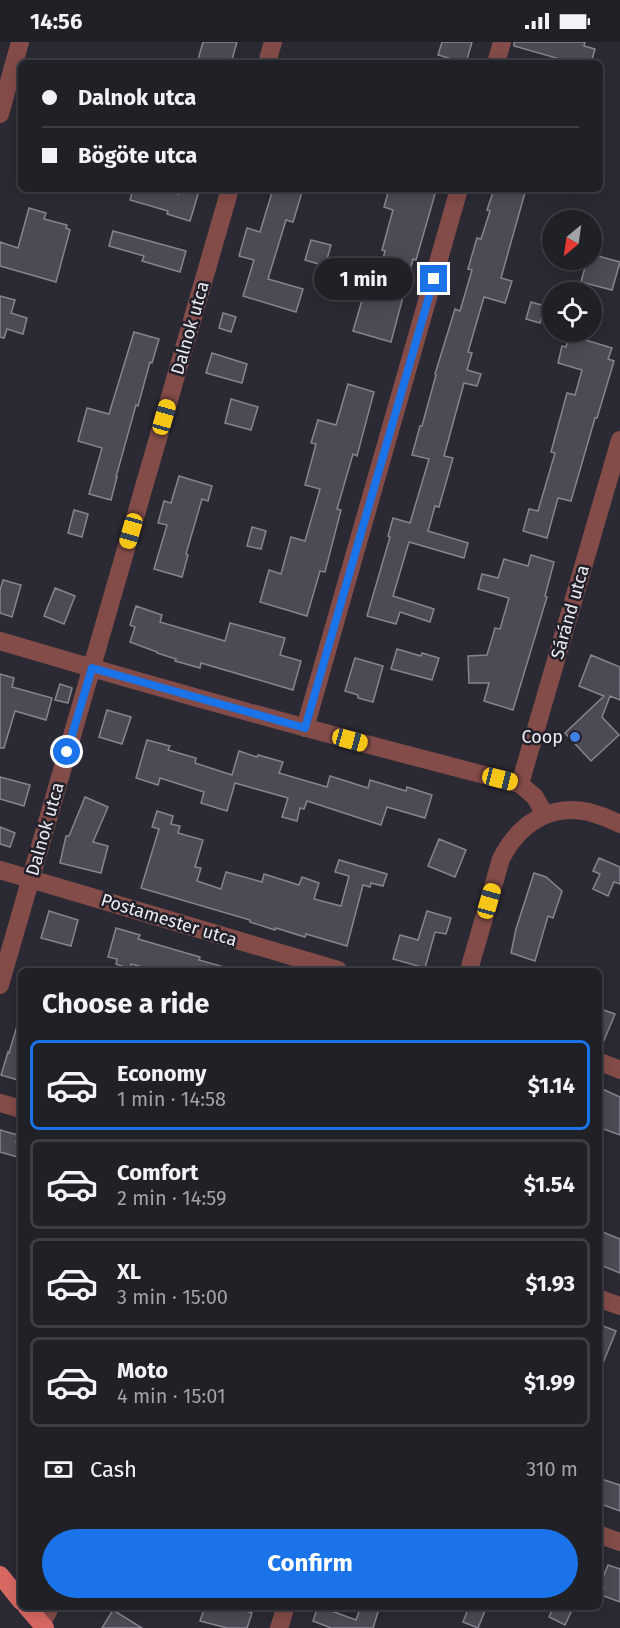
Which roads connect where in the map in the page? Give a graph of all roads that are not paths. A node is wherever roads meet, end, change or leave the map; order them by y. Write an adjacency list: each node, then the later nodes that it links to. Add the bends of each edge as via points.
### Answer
1 (20, 42): 6 (street)
2 (273, 42): 4 (street)
3 (502, 42): 5 (street)
4 (268, 60)
5 (497, 60)
6 (0, 114)
7 (229, 192): 11 (street, Dalnok utca)
8 (458, 192): 12 (street)
9 (620, 440): 13 (street, Sáránd utca)
10 (0, 640): 11 (street)
11 (92, 668): 12 (street); 17 (street, Dalnok utca)
12 (305, 728): 13 (street)
13 (520, 784): 14 (street, via 535,797)
14 (545, 815): 15 (street, via 558,811 587,812); 19 (street, via 518,832 508,844)
15 (620, 824)
16 (0, 870): 17 (street, Postamester utca)
17 (30, 878): 18 (street, Postamester utca); 20 (street, Dalnok utca)
18 (331, 968)
19 (471, 968)
20 (0, 985)
21 (602, 1063): 22 (street)
22 (620, 1070)
23 (0, 1103): 24 (street)
24 (18, 1108)
25 (602, 1299): 26 (street)
26 (620, 1306)
27 (602, 1535): 28 (street)
28 (620, 1542)
29 (0, 1575): 30 (main road)
30 (18, 1597)
31 (29, 1610): 34 (main road)
32 (49, 1610): 34 (street)
33 (285, 1610): 35 (street)
34 (43, 1626)
35 (279, 1628)

